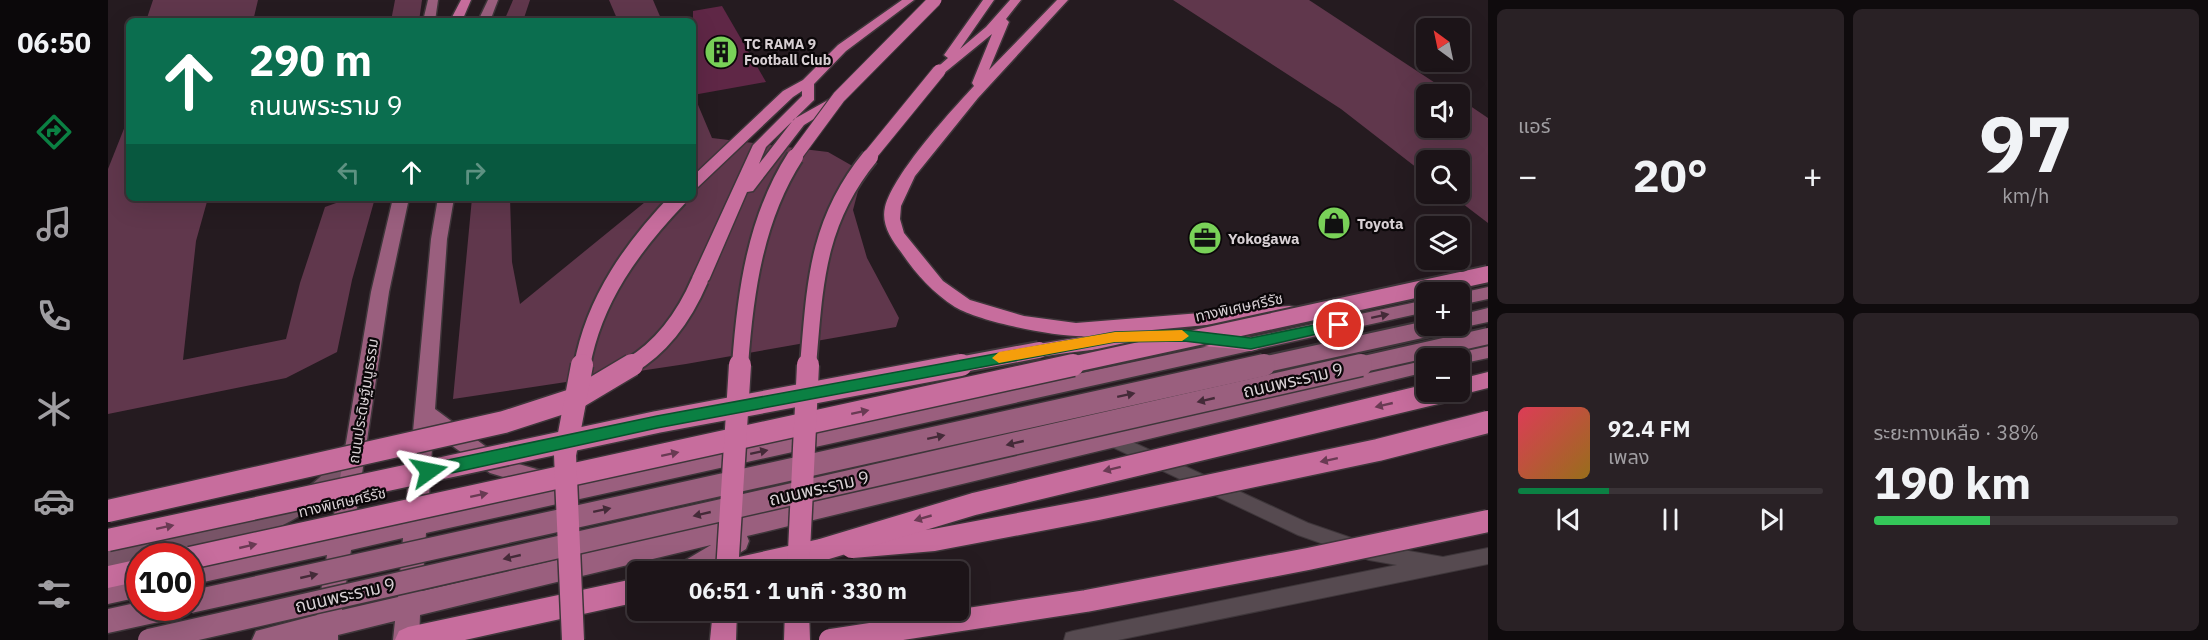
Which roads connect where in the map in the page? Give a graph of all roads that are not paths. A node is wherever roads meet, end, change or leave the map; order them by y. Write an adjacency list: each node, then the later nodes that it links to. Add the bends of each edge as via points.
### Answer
1 (433, 0): 10 (main road)
2 (466, 0): 11 (highway)
3 (494, 0): 12 (main road)
4 (909, 0): 14 (highway, via 842,48)
5 (935, 0): 16 (highway, bridge)
6 (989, 0): 13 (highway)
7 (1016, 0): 9 (highway)
8 (1062, 0): 15 (highway)
9 (1005, 15): 13 (highway); 15 (highway)
10 (430, 18)
11 (457, 18)
12 (485, 18)
13 (939, 71): 56 (highway, bridge, via 850,181 826,232 816,275 804,414)
14 (808, 82): 17 (highway, via 788,94); 21 (highway, via 809,97 760,145)
15 (973, 95): 25 (highway, bridge, via 908,175 893,206 892,219 896,234 920,267 964,304 1024,323 1076,330)
16 (833, 103): 21 (highway, via 799,122); 54 (highway, bridge, via 791,163 767,213 747,284)
17 (696, 181)
18 (400, 201): 41 (main road, ถนนประดิษฐ์มนูธรรม, via 380,292)
19 (445, 201): 38 (main road)
20 (676, 201): 76 (highway, bridge, via 643,236 607,292 584,354 565,455)
21 (727, 216): 43 (highway, bridge, via 687,310 665,338 637,362 575,399 504,422)
22 (1488, 274): 25 (highway, ทางพิเศษศรีรัช, bridge)
23 (1488, 293): 24 (main road)
24 (1470, 297)
25 (1340, 308): 50 (highway, ทางพิเศษศรีรัช, one-way to 25, bridge)
26 (1416, 308): 31 (main road, one-way to 26)
27 (1488, 315): 28 (main road)
28 (1470, 319)
29 (1416, 331): 65 (main road, ถนนพระราม 9, one-way to 29, bridge)
30 (1488, 336): 72 (main road, ถนนพระราม 9, one-way to 72, bridge)
31 (1251, 344): 42 (main road, one-way to 31); 47 (highway, one-way to 31, bridge, via 657,422 1039,350 1115,337 1184,336)
32 (1488, 351): 33 (main road)
33 (1470, 355)
34 (1416, 367): 40 (main road, ถนนพระราม 9)
35 (1488, 381): 36 (highway)
36 (1470, 385)
37 (1416, 398): 49 (highway, one-way to 49, bridge, via 974,504)
38 (424, 412): 42 (main road, via 498,467); 46 (main road)
39 (1488, 422): 49 (highway, one-way to 49, bridge, via 1378,450 1098,509 934,540)
40 (1113, 440): 44 (main road, ถนนพระราม 9); 57 (street, via 1304,529 1369,552)
41 (356, 444): 48 (main road, ถนนประดิษฐ์มนูธรรม); 52 (main road, via 336,476 305,503 252,528)
42 (577, 491): 46 (main road)
43 (108, 511)
44 (772, 519): 53 (main road); 66 (main road, ถนนพระราม 9)
45 (1488, 521): 79 (highway, bridge, via 1098,599)
46 (414, 526): 48 (main road); 66 (main road)
47 (108, 540)
48 (340, 542): 58 (main road); 71 (main road, ถนนประดิษฐ์มนูธรรม)
49 (821, 550): 55 (highway, bridge)
50 (204, 555)
51 (1488, 556): 57 (street)
52 (108, 560)
53 (705, 561)
54 (728, 561)
55 (772, 561)
56 (798, 561)
57 (1443, 565): 80 (street)
58 (204, 571)
59 (126, 573): 60 (highway)
60 (108, 577)
61 (126, 588): 62 (main road)
62 (108, 592)
63 (627, 594): 74 (highway)
64 (627, 595): 75 (main road)
65 (204, 599)
66 (408, 606): 71 (main road, ถนนพระราม 9); 74 (main road)
67 (126, 617): 68 (main road)
68 (108, 621)
69 (724, 621): 77 (highway)
70 (797, 621): 78 (highway)
71 (326, 633): 73 (main road, ถนนพระราม 9)
72 (149, 640)
73 (265, 640)
74 (407, 640)
75 (464, 640)
76 (573, 640)
77 (723, 640)
78 (797, 640)
79 (830, 640)
80 (1073, 640)

